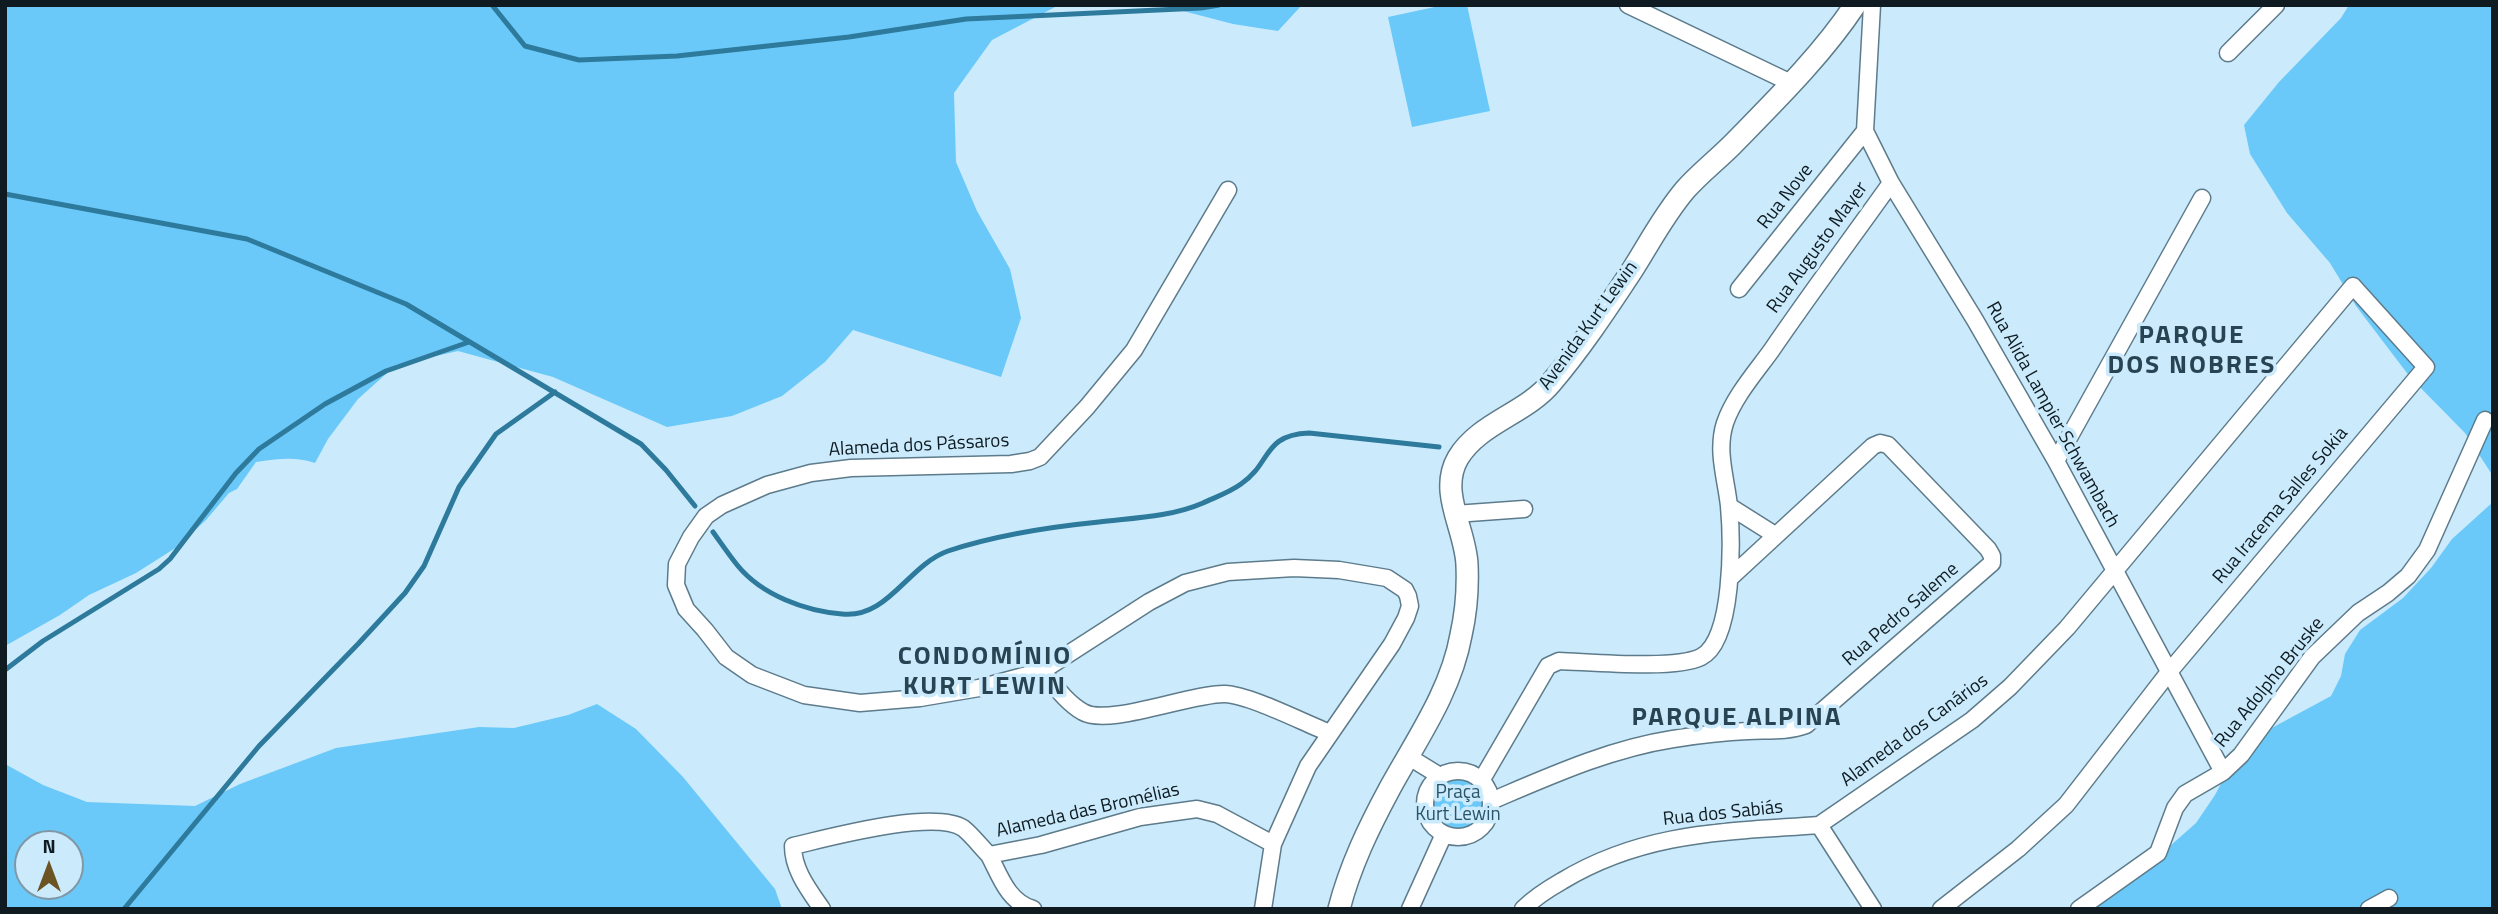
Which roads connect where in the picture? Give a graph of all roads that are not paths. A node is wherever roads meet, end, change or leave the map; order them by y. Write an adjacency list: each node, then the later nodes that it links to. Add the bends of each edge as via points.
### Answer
1 (1628, 5): 6 (street)
2 (1855, 5): 6 (main road, Avenida Kurt Lewin)
3 (1872, 5): 7 (street, Rua Augusto Mayer)
4 (2276, 5): 5 (street)
5 (2228, 53)
6 (1791, 83): 17 (main road, Avenida Kurt Lewin, via 1667,213 1590,332 1549,385 1526,407 1477,437 1459,456 1451,480)
7 (1865, 131): 8 (street, Rua Augusto Mayer); 11 (street, Rua Nove)
8 (1891, 183): 14 (street, Rua Alida Lampier Schwambach); 15 (street, Rua Augusto Mayer, via 1726,421 1721,441)
9 (1228, 190): 21 (street, Alameda dos Pássaros, via 1134,350 1040,457 1011,464 851,468 767,485 706,516 677,564 676,585 686,609 726,657 752,675 804,695 860,703 920,698)
10 (2202, 198): 14 (street)
11 (1739, 289)
12 (2426, 367): 19 (street, Alameda dos Canários, via 2353,286); 22 (street, Rua Iracema Salles Sokia)
13 (2485, 420): 25 (street, Rua Adolpho Bruske, via 2427,550 2408,576 2358,613 2312,657 2241,755)
14 (2056, 461): 19 (street, Rua Alida Lampier Schwambach)
15 (1729, 506): 18 (street); 20 (street, Rua Augusto Mayer)
16 (1524, 509): 17 (street)
17 (1455, 514): 24 (main road, Avenida Kurt Lewin, via 1467,562 1461,638 1436,706)
18 (1776, 535): 20 (street, Rua Pedro Saleme); 28 (street, Rua Pedro Saleme, via 1880,443 1888,445 1988,549 1992,563 1807,725 1671,739 1623,750)
19 (2115, 570): 22 (street, Rua Alida Lampier Schwambach); 29 (street, Alameda dos Canários, via 2010,688 1972,720)
20 (1731, 577): 27 (street, Rua Augusto Mayer, via 1718,636 1702,657 1663,663 1559,661 1548,666)
21 (1042, 671): 23 (street, via 1085,714 1114,716 1225,694); 23 (street, Alameda dos Pássaros, via 1185,583 1228,572 1294,568 1387,578 1408,596 1406,618)
22 (2169, 672): 25 (street, Rua Alida Lampier Schwambach); 41 (street, Rua Iracema Salles Sokia, via 2066,805)
23 (1330, 733): 31 (street, via 1308,766)
24 (1409, 757): 26 (street); 37 (main road, Avenida Kurt Lewin, via 1347,876)
25 (2223, 772): 42 (street, Rua Adolpho Bruske, via 2185,794 2158,853)
26 (1440, 776): 27 (street, via 1462,771); 30 (street, via 1425,801 1430,820)
27 (1481, 781): 28 (street)
28 (1491, 801): 30 (street, via 1480,828 1463,836)
29 (1819, 825): 39 (street, Rua dos Sabiás, via 1676,837 1630,849 1588,865); 40 (street)
30 (1444, 834): 38 (street)
31 (1273, 844): 32 (street, Alameda das Bromélias, via 1217,814 1197,809 1140,817); 36 (street)
32 (989, 855): 34 (street, Alameda das Bromélias, via 962,827 903,822 793,846 793,858); 35 (street, via 1008,892)
33 (2389, 898): 43 (street)
34 (822, 909)
35 (1033, 909)
36 (1263, 909)
37 (1339, 909)
38 (1409, 909)
39 (1523, 909)
40 (1873, 909)
41 (1941, 909)
42 (2078, 909)
43 (2369, 909)

